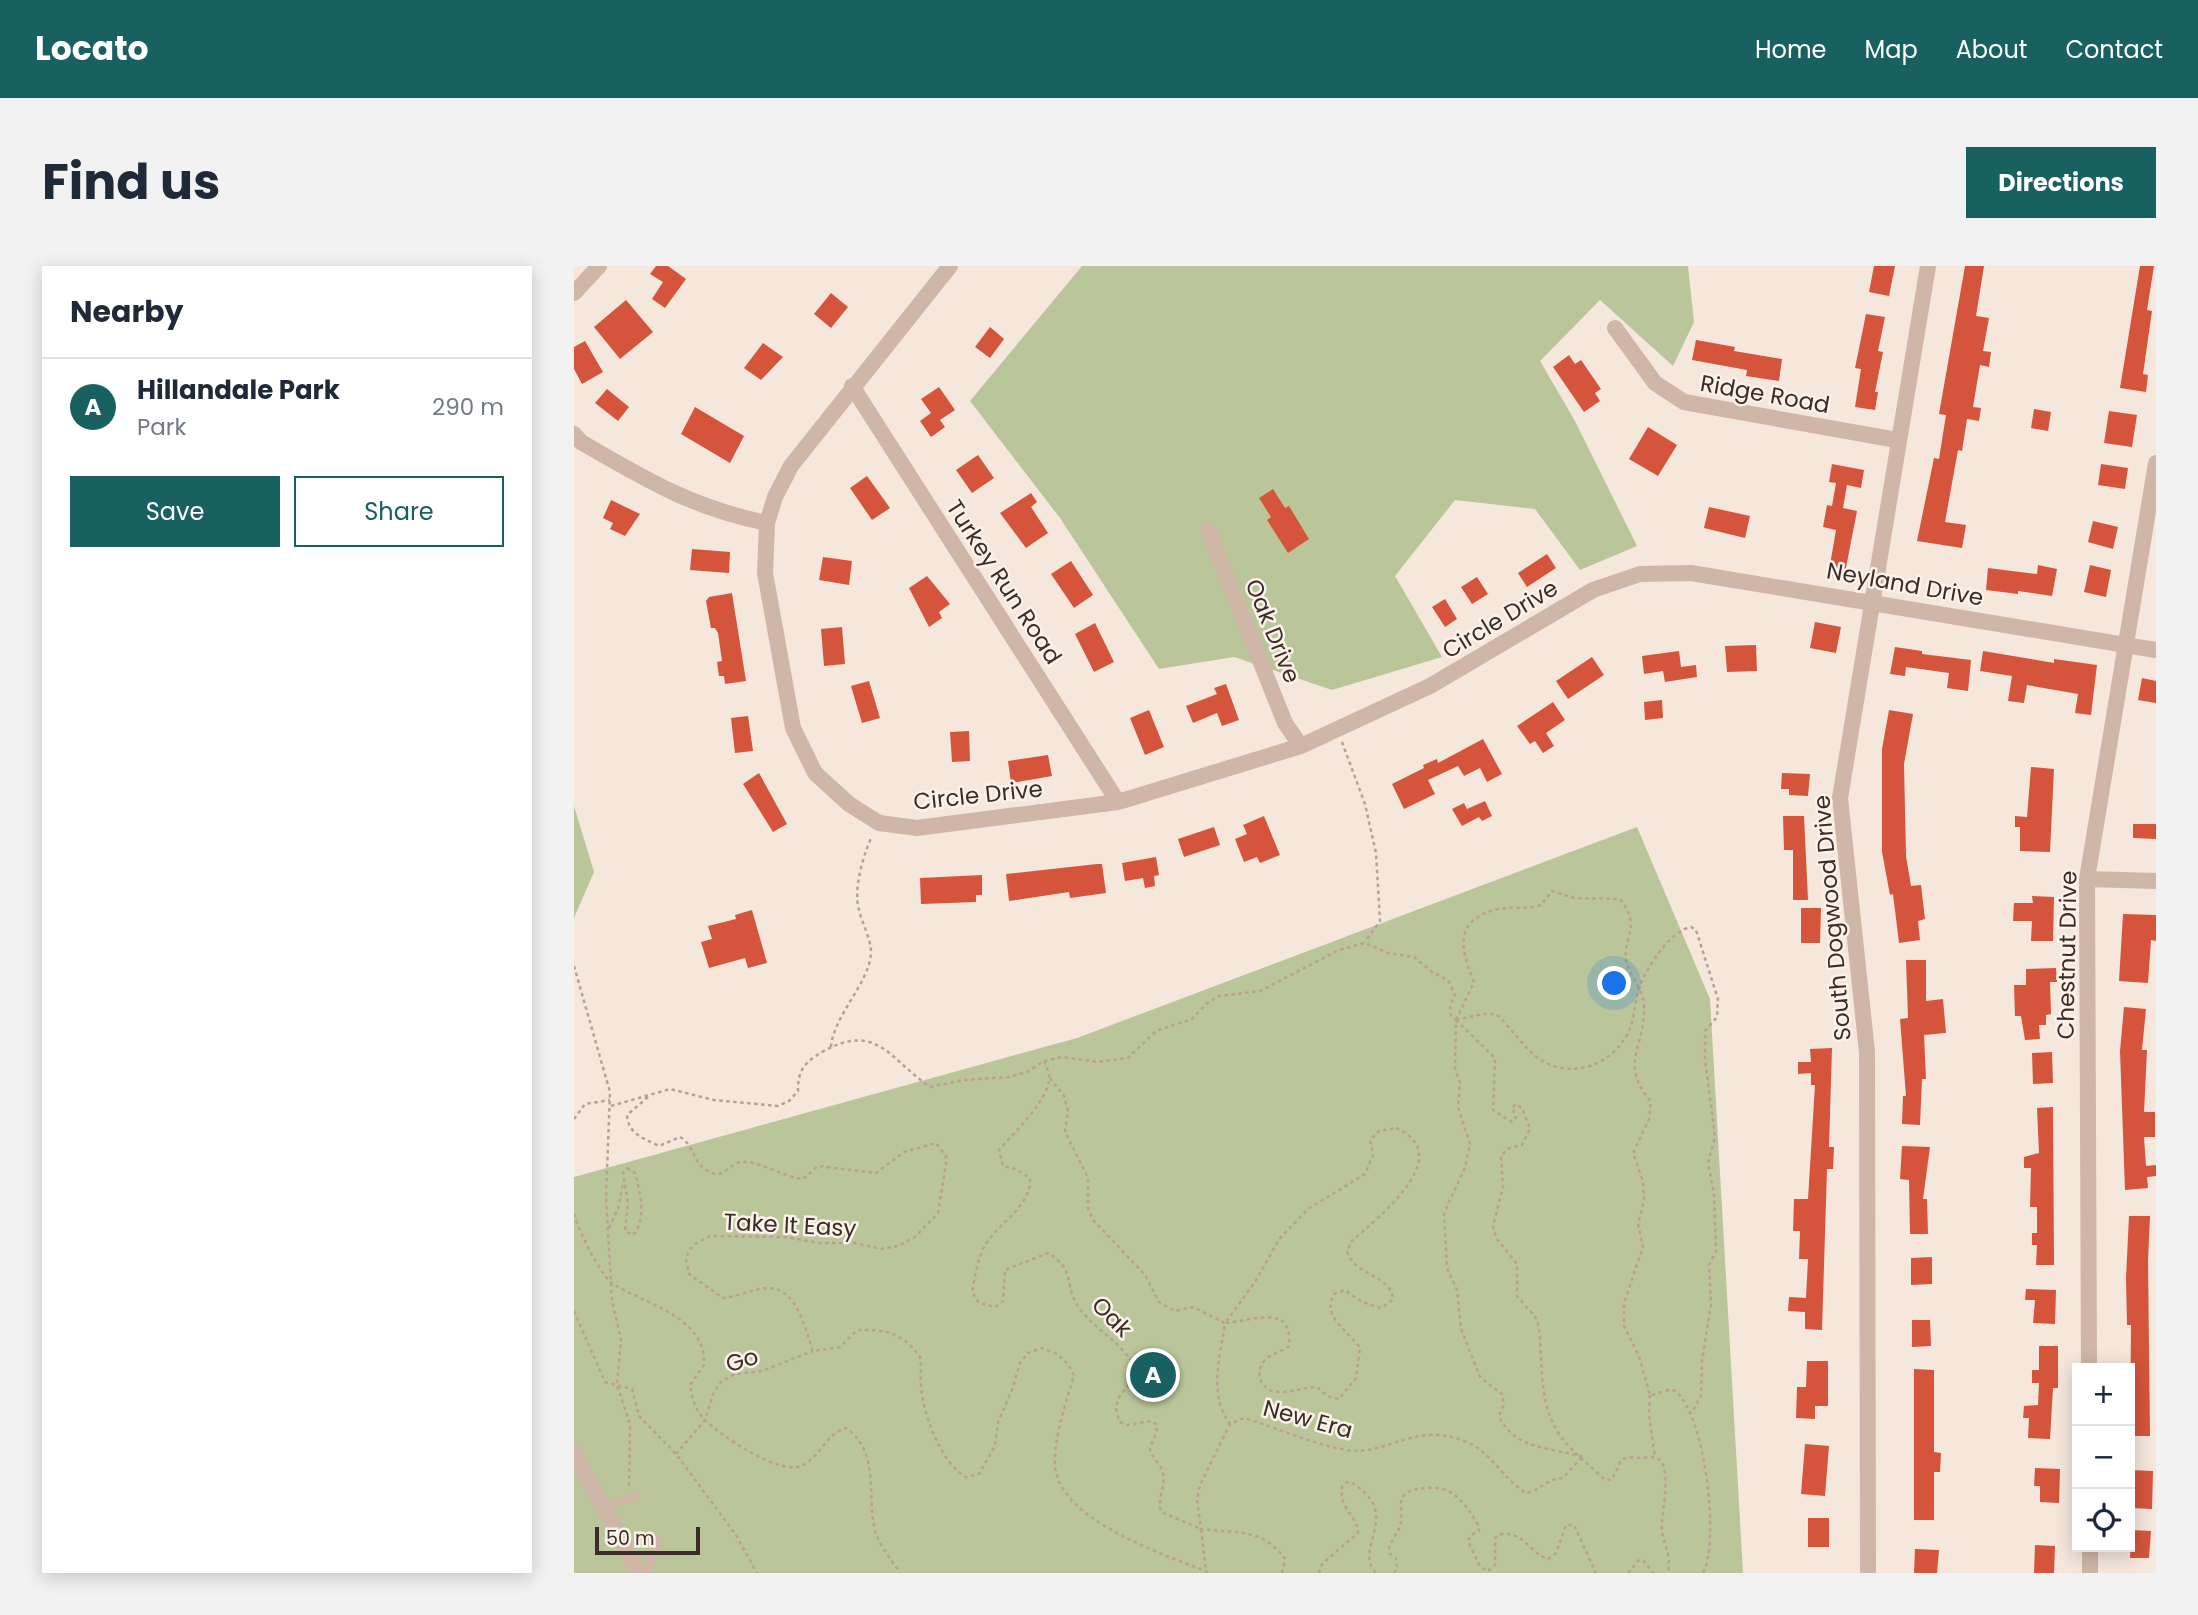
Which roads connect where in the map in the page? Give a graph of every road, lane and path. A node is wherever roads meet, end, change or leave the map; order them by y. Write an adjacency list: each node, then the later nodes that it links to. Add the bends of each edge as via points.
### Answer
1 (599, 266): 4 (street)
2 (950, 266): 6 (street, Circle Drive)
3 (1928, 266): 8 (street, South Dogwood Drive)
4 (574, 293)
5 (1615, 328): 8 (street, Ridge Road, via 1655,383 1684,402)
6 (852, 386): 10 (street, Circle Drive, via 791,466); 18 (street, Turkey Run Road)
7 (574, 434): 10 (street, via 667,492)
8 (1898, 440): 13 (street, South Dogwood Drive)
9 (2156, 463): 14 (street, Chestnut Drive)
10 (767, 523): 19 (street, Circle Drive, via 765,572 793,728 815,773 849,804)
11 (1208, 530): 17 (street, Oak Drive, via 1285,723)
12 (1645, 574): 13 (street, Neyland Drive, via 1691,573); 16 (street, Circle Drive, via 1593,590 1430,687)
13 (1871, 601): 14 (street, Neyland Drive); 69 (street, South Dogwood Drive, via 1840,798 1867,1052)
14 (2125, 645): 15 (street, Neyland Drive); 20 (street, Chestnut Drive)
15 (2156, 650)
16 (1336, 730): 17 (street, Circle Drive); 22 (path, via 1361,791 1376,853 1380,921)
17 (1301, 746): 18 (street, Circle Drive)
18 (1118, 802): 19 (street, Circle Drive, via 917,828)
19 (879, 822): 26 (path, via 865,851 858,906 871,953 832,1031)
20 (2087, 879): 21 (street); 40 (street, Chestnut Drive)
21 (2156, 881)
22 (1365, 943): 25 (path, via 1414,957 1448,980 1455,995 1451,1016); 27 (path, via 1339,950 1260,991 1219,996 1192,1019 1156,1031 1128,1058)
23 (574, 966): 30 (path)
24 (1640, 986): 25 (path, via 1628,1034 1586,1070 1544,1062 1496,1014); 25 (path, via 1626,959 1632,933 1628,909 1620,898 1574,898 1552,891 1541,905 1499,909 1473,923 1462,938 1462,952 1474,982); 42 (path, via 1643,1024 1634,1072 1637,1085 1651,1102 1649,1119 1633,1153 1643,1181 1638,1224 1643,1247 1625,1303 1624,1326 1643,1365); 43 (path, via 1670,940 1683,929 1696,930 1718,999 1717,1017 1705,1031 1715,1137 1708,1163 1716,1251 1709,1265 1711,1304 1700,1395)
25 (1456, 1020): 48 (path, via 1458,1107 1470,1144 1465,1168 1444,1213 1447,1268 1457,1290 1461,1329 1480,1377 1502,1394 1499,1416 1507,1433 1523,1443); 48 (path, via 1495,1058 1493,1110 1512,1122 1516,1117 1511,1107 1517,1104 1530,1129 1522,1145 1503,1153 1503,1187 1493,1226 1496,1238 1517,1264 1517,1296 1539,1328 1542,1390 1551,1421)
26 (831, 1047): 27 (path, via 860,1038 878,1044 930,1087 1009,1077); 29 (path, via 807,1061 798,1074 798,1091 778,1106 714,1100 670,1089)
27 (1044, 1061): 28 (path)
28 (1049, 1078): 38 (path, via 1064,1096 1068,1111 1065,1132 1088,1178 1088,1209 1094,1221 1145,1275 1164,1306 1175,1311 1193,1307); 52 (path, Oak, via 1045,1093 999,1150 1003,1166 1030,1178 1031,1189 1026,1201 984,1247 972,1292 979,1303 995,1307 1003,1301 1005,1270 1048,1253 1061,1261 1082,1312 1135,1367 1115,1410 1120,1422 1127,1425 1156,1424 1150,1449 1163,1470 1158,1500 1161,1511)
29 (648, 1097): 31 (path); 39 (path, Take It Easy, via 627,1115 633,1133 659,1146 680,1137 688,1142 698,1163 718,1175 748,1162 788,1178 803,1179 818,1166 877,1173 904,1152 922,1145 936,1143 944,1150 947,1158 938,1213 915,1237 898,1246 881,1249 786,1237 710,1236 689,1251 685,1259 689,1273 723,1298 766,1288 795,1303)
30 (610, 1100): 31 (path); 32 (path, via 585,1104)
31 (611, 1106): 35 (path, via 606,1159)
32 (574, 1119)
33 (624, 1178): 33 (path, via 628,1203 625,1231 632,1234 641,1216 638,1186 632,1169 625,1170); 35 (path, via 620,1206)
34 (574, 1214): 36 (path)
35 (608, 1230): 36 (path)
36 (611, 1284): 41 (path, via 621,1326); 44 (path, via 675,1315 703,1346 705,1365 690,1385 692,1400)
37 (574, 1311): 41 (path, via 601,1376 609,1386)
38 (1225, 1323): 38 (path, via 1273,1316 1285,1322 1289,1346 1266,1359 1258,1371 1269,1389 1317,1387 1339,1399 1350,1389 1360,1368 1360,1348 1330,1313 1329,1304 1334,1294 1345,1290 1362,1303 1382,1308 1393,1299 1388,1286 1356,1267 1347,1251 1411,1183 1418,1154 1406,1132 1396,1128 1379,1131 1370,1140 1373,1155 1365,1174 1308,1209 1280,1238); 45 (path, via 1216,1388 1219,1408)
39 (813, 1351): 44 (path, Go, via 722,1381); 55 (path, via 839,1347 857,1329 882,1329 912,1346 920,1357 920,1387 934,1433 947,1461 966,1477 979,1474 995,1446 998,1422 1020,1363 1028,1353 1042,1348 1057,1354 1074,1376 1055,1464 1068,1494 1080,1510 1137,1544)
40 (2089, 1363)
41 (617, 1385): 47 (path, via 632,1389 639,1416); 50 (path, via 630,1424)
42 (1650, 1395): 43 (path, via 1672,1390); 49 (path)
43 (1692, 1414): 68 (path, via 1710,1514 1710,1557)
44 (705, 1420): 47 (path, Go); 59 (path, via 780,1468 800,1466 833,1432 846,1428 866,1453 875,1534)
45 (1230, 1424): 48 (path, New Era, via 1244,1418 1276,1432 1349,1450 1433,1434 1478,1448 1526,1493 1536,1491 1547,1479 1563,1478); 52 (path, New Era, via 1200,1485)
46 (574, 1453): 51 (street)
47 (676, 1454): 58 (path, via 736,1535)
48 (1582, 1457): 49 (path, via 1604,1479 1611,1480 1630,1455)
49 (1655, 1458): 67 (path, via 1662,1462 1666,1492 1662,1531 1671,1556)
50 (634, 1497): 51 (lane)
51 (604, 1507): 56 (street)
52 (1201, 1529): 55 (path); 60 (path, via 1259,1535 1276,1546 1284,1559)
53 (658, 1540): 57 (lane)
54 (2090, 1552): 70 (street)
55 (1208, 1572)
56 (639, 1573)
57 (647, 1573)
58 (757, 1573)
59 (900, 1573)
60 (1282, 1573)
61 (1319, 1573): 62 (path, via 1322,1564 1359,1533 1343,1507 1342,1487 1347,1482 1355,1483 1375,1509 1377,1526 1368,1550)
62 (1376, 1573)
63 (1394, 1573): 64 (path, via 1396,1558 1389,1547 1401,1525 1401,1499 1416,1489 1434,1486 1454,1492 1479,1526 1468,1541 1480,1567 1488,1571 1496,1565 1493,1546 1501,1534 1521,1537 1548,1559 1556,1553 1566,1525 1574,1525)
64 (1596, 1573)
65 (1628, 1573): 66 (path, via 1639,1559)
66 (1654, 1573)
67 (1668, 1573)
68 (1703, 1573)
69 (1868, 1573)
70 (2090, 1573)

